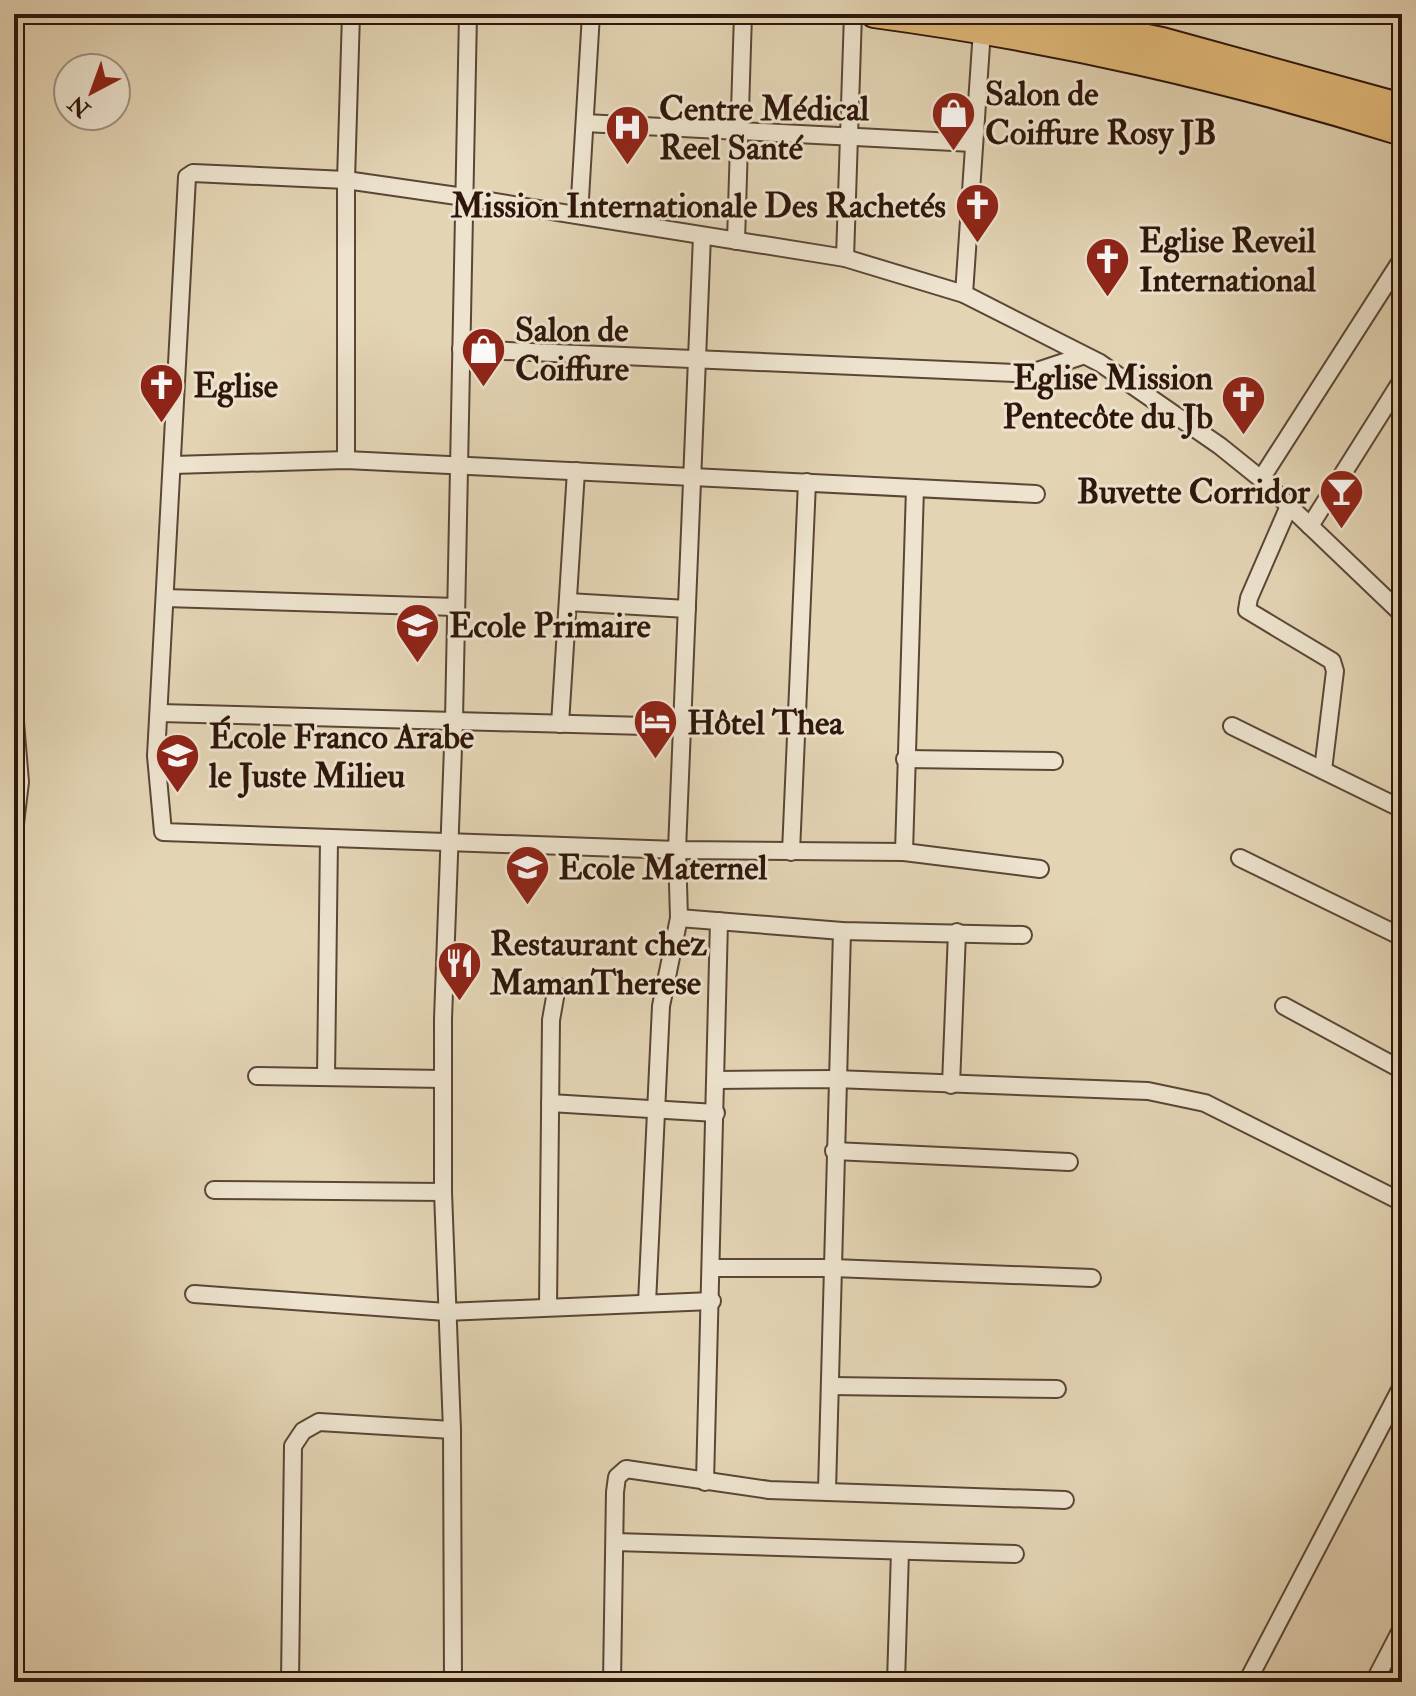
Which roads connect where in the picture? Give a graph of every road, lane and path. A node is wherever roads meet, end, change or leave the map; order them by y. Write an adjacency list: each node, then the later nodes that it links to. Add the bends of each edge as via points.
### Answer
1 (351, 14): 15 (street)
2 (468, 14): 16 (street)
3 (591, 14): 10 (street)
4 (743, 14): 11 (street)
5 (853, 14): 13 (street)
6 (874, 14): 8 (main road)
7 (1029, 14): 9 (main road, via 1162,41)
8 (982, 30): 12 (main road, via 1165,64); 14 (street)
9 (1402, 107)
10 (585, 123): 11 (street); 17 (street)
11 (738, 130): 13 (street); 19 (street)
12 (1402, 132)
13 (848, 135): 14 (street); 20 (street)
14 (973, 143): 22 (street)
15 (346, 180): 16 (street); 27 (street); 28 (street, via 193,173 187,177)
16 (464, 197): 17 (street); 23 (street)
17 (579, 215): 18 (street)
18 (702, 236): 19 (street); 25 (street)
19 (736, 241): 20 (street)
20 (845, 258): 22 (street)
21 (1402, 259): 32 (street)
22 (964, 294): 24 (street)
23 (461, 349): 25 (street); 29 (street)
24 (1082, 356): 25 (street, via 1015,373); 32 (street, via 1208,437)
25 (698, 358): 31 (street)
26 (1402, 380): 37 (street)
27 (346, 460): 28 (street); 29 (street)
28 (173, 465): 38 (street)
29 (459, 465): 30 (street); 40 (street)
30 (576, 471): 31 (street); 39 (street)
31 (693, 477): 33 (street); 41 (street)
32 (1261, 479): 36 (street)
33 (807, 482): 34 (street); 57 (street)
34 (915, 488): 35 (street); 49 (street)
35 (1036, 494)
36 (1289, 506): 37 (street); 51 (street, via 1247,610 1332,661)
37 (1310, 526): 42 (street)
38 (165, 598): 40 (street); 44 (street)
39 (568, 602): 41 (street); 46 (street)
40 (456, 607): 45 (street)
41 (687, 609): 48 (street)
42 (1402, 614)
43 (14, 710): 53 (street, via 20,782)
44 (160, 713): 45 (street); 54 (street, via 156,756 163,832)
45 (454, 720): 46 (street); 55 (street)
46 (560, 724): 48 (street)
47 (1232, 726): 51 (street)
48 (682, 727): 56 (street)
49 (905, 759): 50 (street); 58 (street)
50 (1054, 761)
51 (1323, 770): 52 (street)
52 (1402, 809)
53 (14, 832)
54 (329, 839): 55 (street); 71 (street)
55 (447, 843): 56 (street); 72 (street)
56 (677, 850): 57 (street); 61 (street)
57 (791, 852): 58 (street)
58 (904, 852): 60 (street)
59 (1240, 858): 66 (street)
60 (1040, 869)
61 (679, 918): 62 (street); 77 (street, via 661,1006)
62 (719, 921): 63 (street); 74 (street)
63 (842, 931): 64 (street); 73 (street)
64 (957, 932): 65 (street); 75 (street)
65 (1023, 935)
66 (1402, 937)
67 (557, 986): 76 (street, via 551,1008)
68 (1284, 1006): 69 (street)
69 (1402, 1070)
70 (257, 1076): 71 (street)
71 (326, 1077): 72 (street)
72 (443, 1079): 82 (street)
73 (835, 1079): 74 (street); 75 (street); 79 (street)
74 (716, 1080): 78 (street)
75 (951, 1085): 83 (street, via 1148,1091 1205,1103)
76 (550, 1103): 77 (street); 90 (street)
77 (657, 1110): 78 (street); 89 (street)
78 (716, 1113): 84 (street)
79 (834, 1151): 80 (street); 85 (street)
80 (1069, 1162)
81 (214, 1190): 82 (street)
82 (443, 1192): 91 (street)
83 (1402, 1202)
84 (713, 1268): 85 (street); 88 (street)
85 (833, 1268): 86 (street); 92 (street)
86 (1092, 1278)
87 (194, 1294): 91 (street)
88 (712, 1301): 89 (street); 96 (street)
89 (647, 1303): 90 (street)
90 (548, 1307): 91 (street)
91 (446, 1312): 95 (street)
92 (830, 1386): 94 (street); 97 (street)
93 (1402, 1386): 107 (street)
94 (1057, 1389)
95 (452, 1430): 103 (street, via 319,1422 296,1438); 104 (street)
96 (705, 1482): 97 (street); 99 (street, via 626,1469 617,1477)
97 (827, 1491): 98 (street)
98 (1065, 1500)
99 (615, 1542): 100 (street); 105 (street)
100 (900, 1551): 101 (street); 106 (street)
101 (1015, 1554)
102 (1402, 1628): 108 (street)
103 (290, 1682)
104 (453, 1682)
105 (612, 1682)
106 (896, 1682)
107 (1247, 1682)
108 (1376, 1682)

